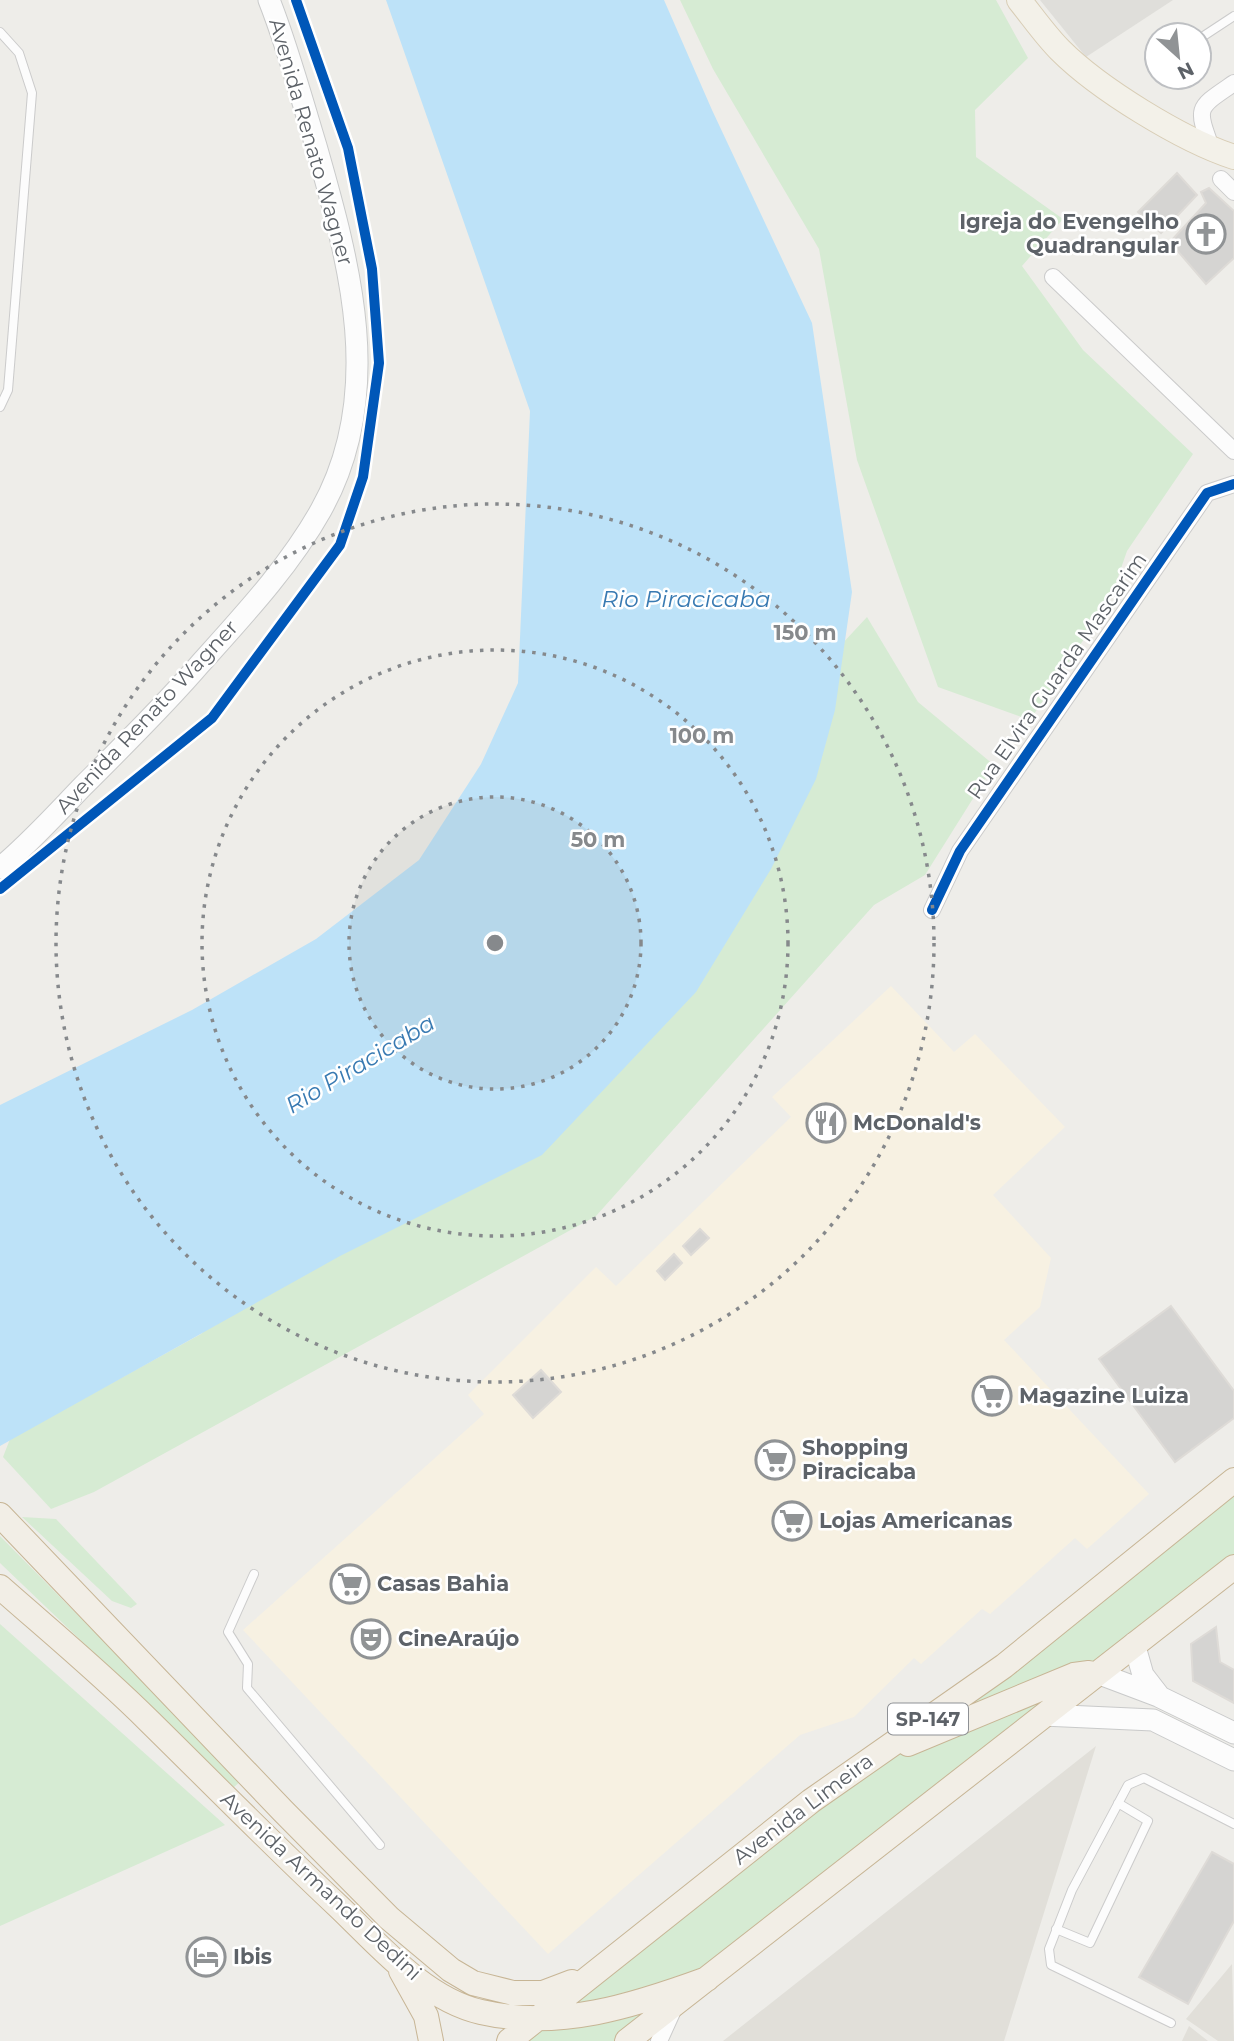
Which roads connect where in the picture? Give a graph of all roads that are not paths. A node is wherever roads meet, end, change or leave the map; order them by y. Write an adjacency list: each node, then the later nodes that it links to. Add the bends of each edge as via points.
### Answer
1 (270, 0): 14 (main road, Avenida Renato Wagner, via 340,233 356,315 359,366 342,463 321,510 285,564 230,631 169,700)
2 (1018, 0): 7 (main road, via 1060,51 1145,113)
3 (1234, 16): 4 (lane)
4 (1213, 30)
5 (0, 32): 11 (lane, via 19,53 32,93 8,390)
6 (1234, 83): 7 (street, via 1202,106 1199,116)
7 (1223, 153)
8 (1221, 178): 9 (street)
9 (1234, 192)
10 (1053, 277): 12 (street)
11 (0, 407)
12 (1234, 451)
13 (1234, 484): 15 (street, Rua Elvira Guarda Mascarim, via 1207,493 960,851)
14 (0, 868)
15 (932, 909)
16 (1234, 1480): 27 (highway, Avenida Limeira / SP-147, via 1004,1666)
17 (3, 1518): 32 (highway, Avenida Armando Dedini, via 321,1850 389,1918 451,1970 473,1983 513,1993 542,1993)
18 (1234, 1567): 21 (highway, SP-147)
19 (254, 1574): 30 (lane, via 228,1632 248,1664 247,1688)
20 (0, 1587): 33 (highway, Avenida Armando Dedini, via 146,1718)
21 (1134, 1643): 22 (highway, SP-147); 23 (main road, via 1143,1675)
22 (1097, 1673): 23 (main road); 24 (highway, SP-147); 27 (highway, via 1074,1675)
23 (1160, 1697): 25 (main road)
24 (1043, 1715): 26 (main road, via 1153,1720); 34 (highway, SP-147)
25 (1234, 1733)
26 (1234, 1760)
27 (863, 1763): 32 (highway, Avenida Limeira / SP-147, via 730,1863)
28 (1118, 1803): 29 (lane, via 1128,1786 1144,1778); 31 (lane); 31 (lane, via 1148,1821 1090,1943)
29 (1234, 1824)
30 (380, 1845)
31 (1056, 1929): 37 (lane, via 1048,1948 1051,1965)
32 (620, 1956): 36 (highway, Avenida Limeira / SP-147)
33 (396, 1961): 36 (highway, Avenida Armando Dedini, via 435,1992 478,2012); 38 (highway, via 426,2017)
34 (707, 1979): 35 (highway, SP-147); 36 (highway, Avenida Armando Dedini, via 610,2012)
35 (676, 2004): 40 (highway, SP-147); 41 (street)
36 (534, 2020): 39 (highway, Avenida Limeira / SP-147)
37 (1171, 2023)
38 (431, 2041)
39 (509, 2041)
40 (626, 2041)
41 (659, 2041)

